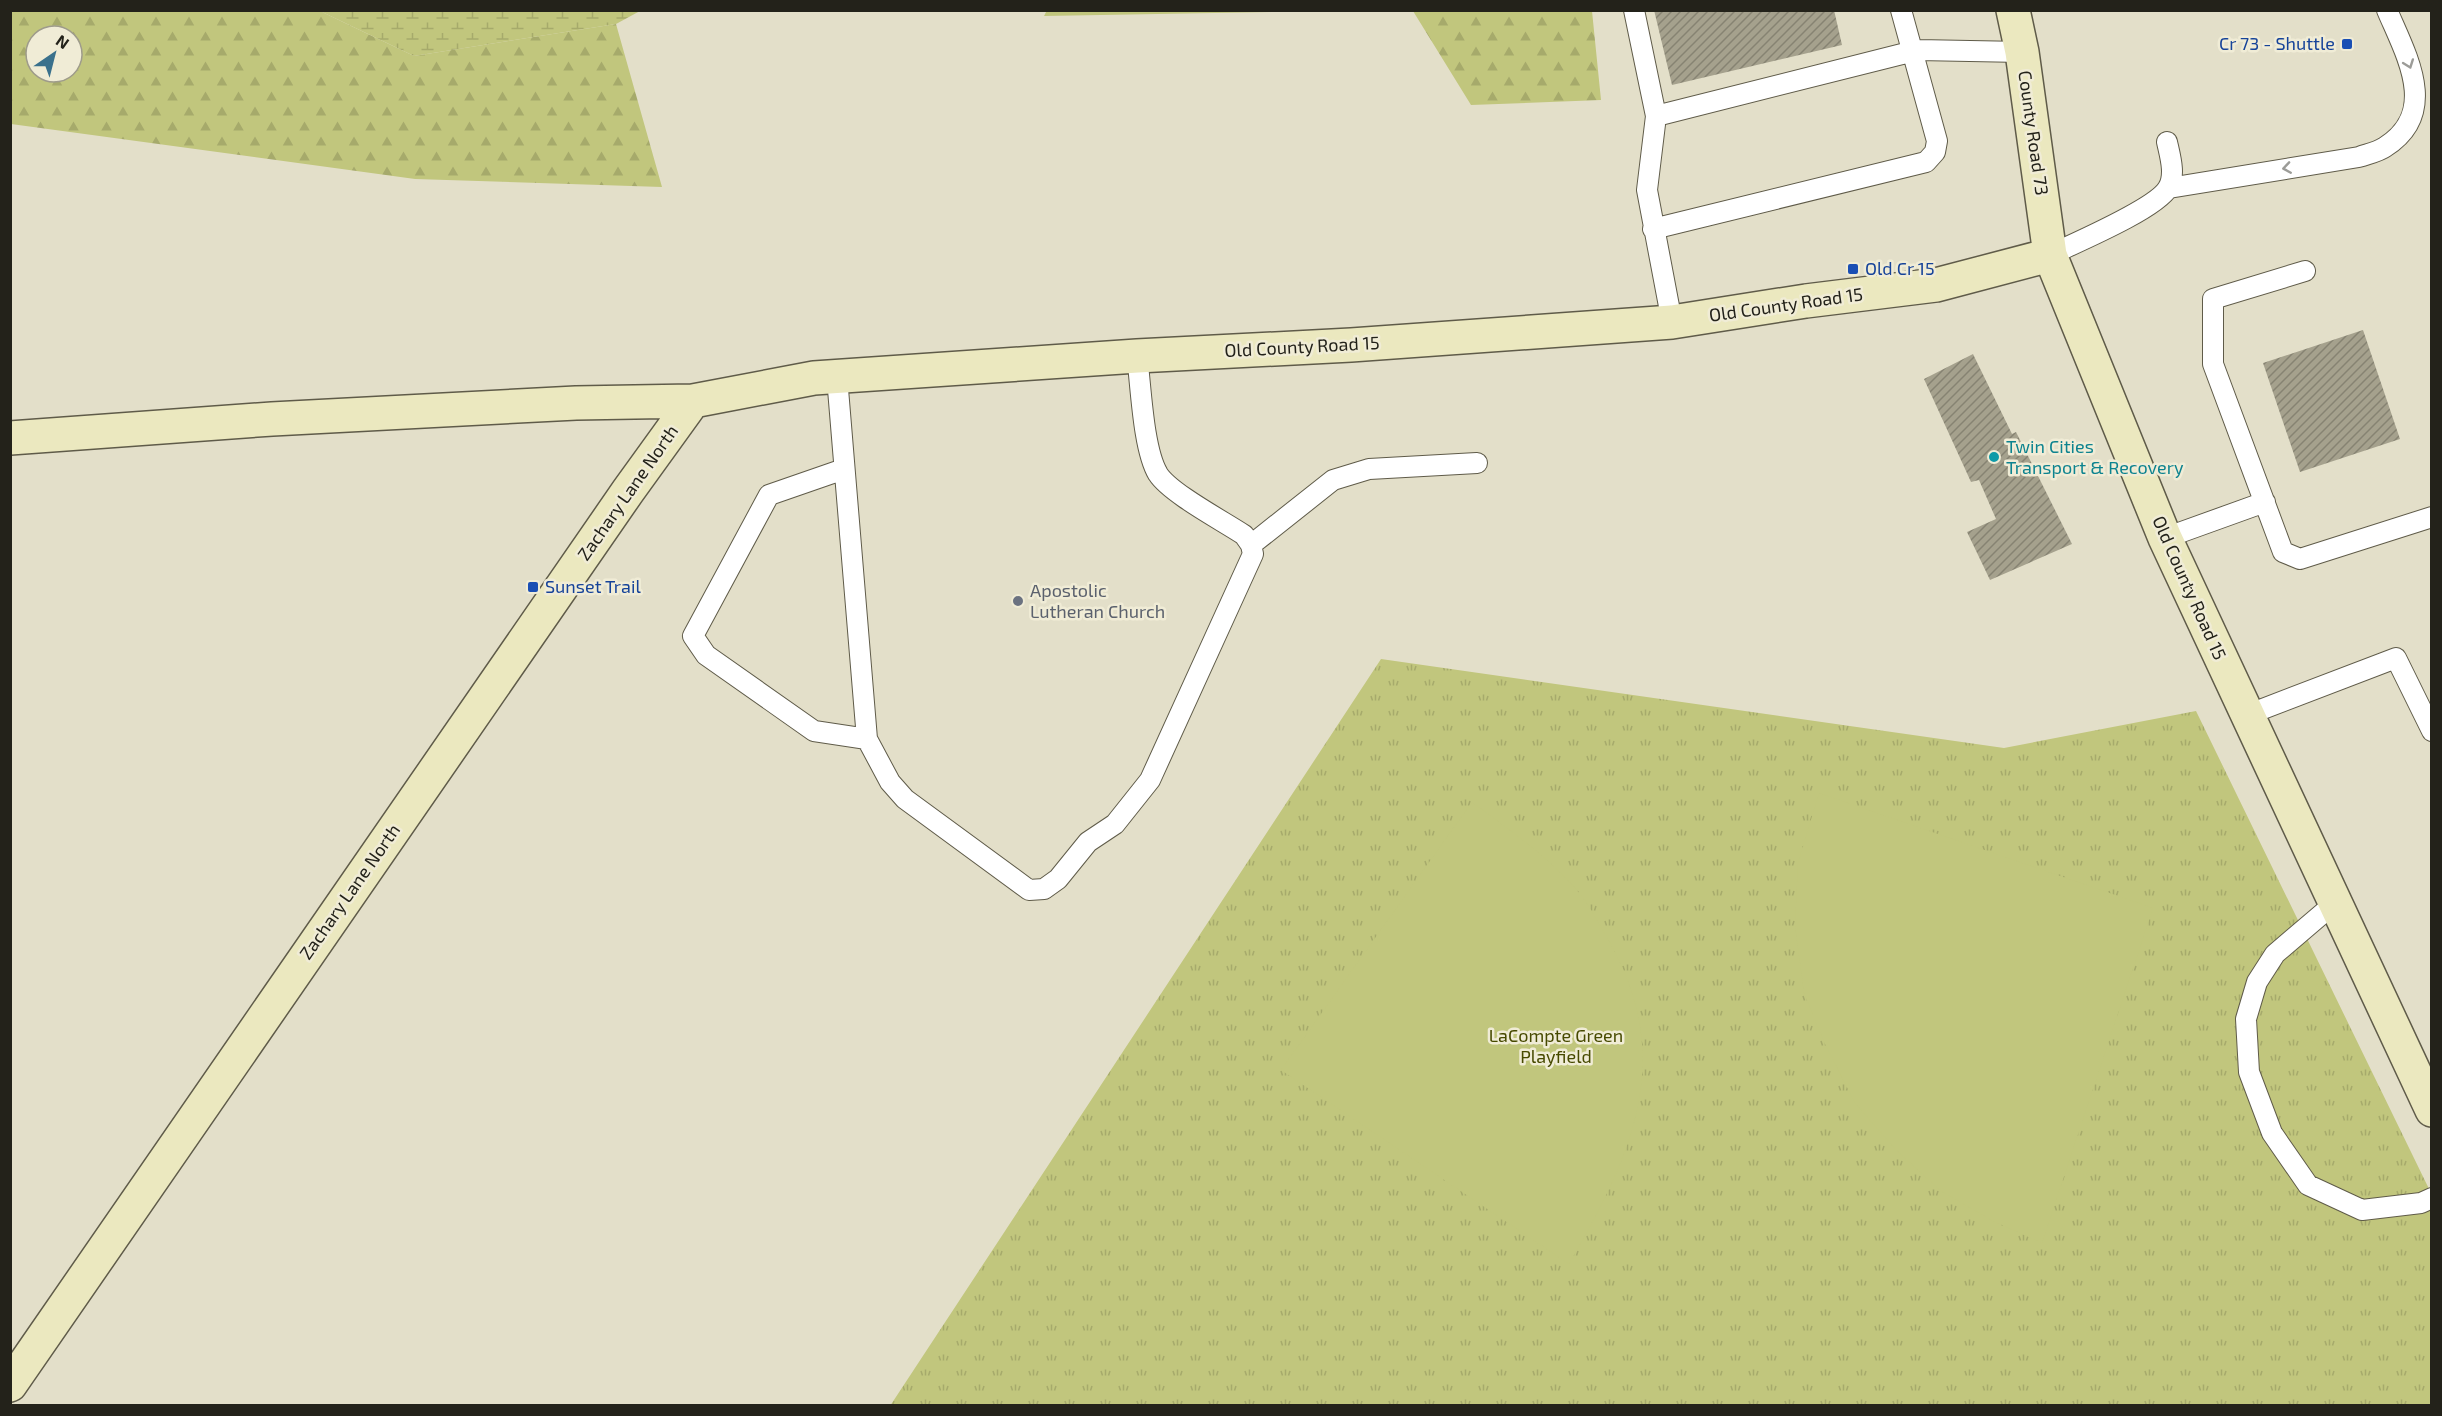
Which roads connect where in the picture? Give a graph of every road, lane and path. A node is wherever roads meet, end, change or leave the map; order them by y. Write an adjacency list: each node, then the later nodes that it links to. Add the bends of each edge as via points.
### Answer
1 (1634, 10): 7 (lane)
2 (1901, 10): 5 (lane)
3 (2013, 10): 6 (street, County Road 73)
4 (2387, 10): 9 (lane, one-way to 9, via 2412,69 2416,100 2406,126 2385,147 2359,157)
5 (1911, 52): 6 (lane); 7 (lane); 10 (lane, via 1937,141 1935,152 1926,162)
6 (2022, 52): 11 (street, County Road 73)
7 (1656, 116): 10 (lane, via 1647,190)
8 (2167, 142): 9 (lane, via 2172,167)
9 (2169, 188): 11 (lane, via 2154,202)
10 (1653, 229): 13 (lane)
11 (2050, 255): 13 (street, Old County Road 15, via 1936,285); 22 (street, Old County Road 15)
12 (2305, 271): 20 (lane, via 2213,299 2213,364)
13 (1672, 322): 14 (street, Old County Road 15)
14 (1137, 356): 15 (street, Old County Road 15); 23 (lane, via 1149,446 1158,474 1170,487 1244,535)
15 (837, 377): 16 (street, Old County Road 15); 19 (lane)
16 (693, 401): 17 (street, via 284,418); 31 (street, Zachary Lane North)
17 (10, 438)
18 (1477, 463): 23 (lane, via 1369,469 1333,480)
19 (844, 469): 26 (lane); 26 (lane, via 769,495 693,636 706,655 814,731)
20 (2265, 502): 21 (lane, via 2283,552 2300,559); 22 (lane)
21 (2432, 517)
22 (2165, 538): 24 (street, Old County Road 15)
23 (1251, 545): 26 (lane, via 1253,554 1150,780 1115,824 1088,842 1058,879 1044,889 1029,890 905,799 890,782)
24 (2247, 715): 25 (lane, via 2396,658); 27 (street, Old County Road 15)
25 (2432, 731)
26 (867, 739)
27 (2336, 902): 28 (street, Old County Road 15); 30 (lane, via 2275,954 2257,982 2246,1019 2249,1072 2272,1133 2308,1185 2362,1210 2421,1203)
28 (2424, 1075): 29 (street, Old County Road 15)
29 (2432, 1110)
30 (2432, 1198)
31 (10, 1385)

